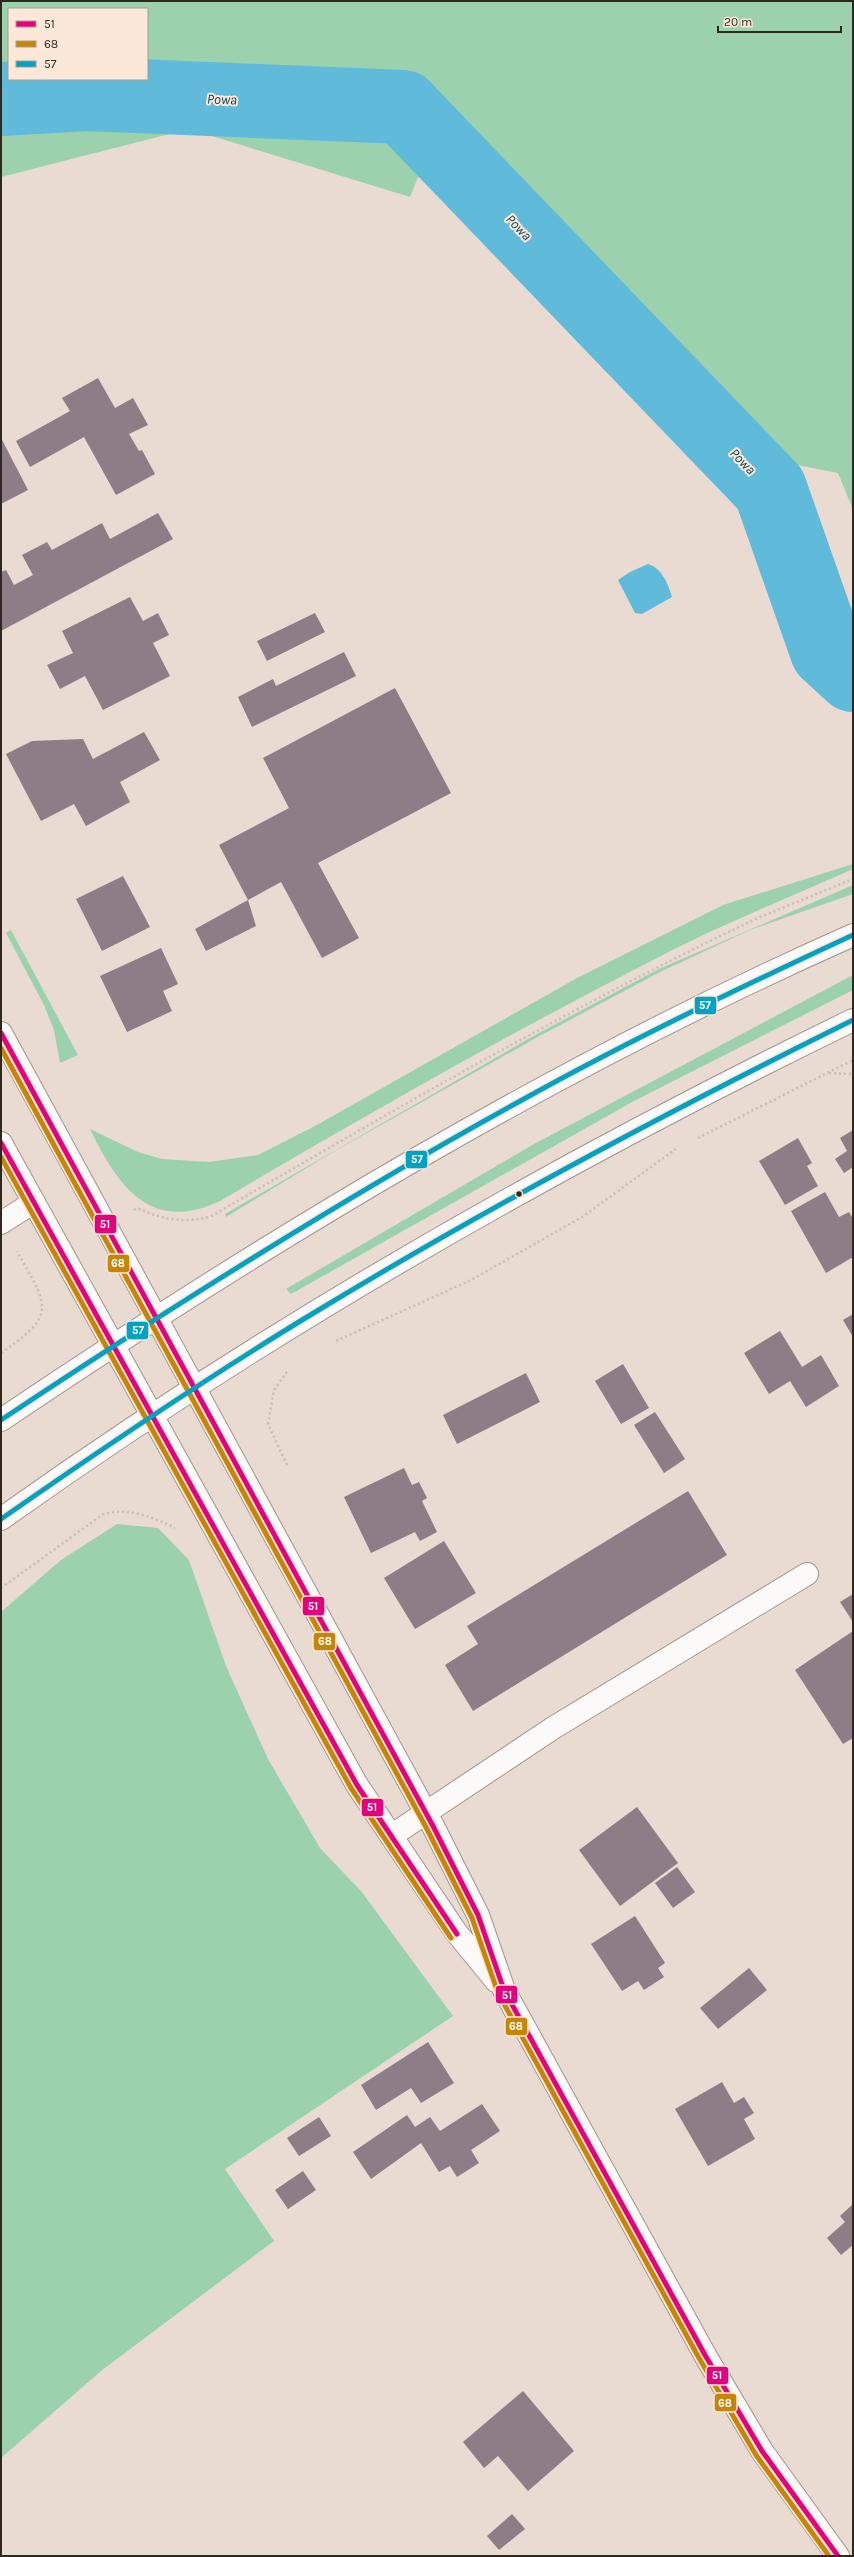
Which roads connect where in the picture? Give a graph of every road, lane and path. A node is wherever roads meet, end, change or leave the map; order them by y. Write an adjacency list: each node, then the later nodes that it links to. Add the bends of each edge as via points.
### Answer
1 (853, 879): 12 (path, via 747,924 644,975 340,1141 210,1217 189,1221 162,1219)
2 (853, 935): 15 (street, via 690,1010 528,1096 325,1212)
3 (853, 1020): 20 (street, via 705,1092 519,1192 384,1270)
4 (1, 1033): 15 (street)
5 (853, 1060): 6 (path)
6 (826, 1073): 7 (path); 8 (path)
7 (853, 1074)
8 (692, 1141)
9 (1, 1143): 11 (street)
10 (677, 1148): 16 (path, via 582,1217 471,1280)
11 (34, 1202): 13 (street); 17 (street)
12 (137, 1208)
13 (1, 1223)
14 (14, 1246): 18 (path, via 42,1298 43,1314 37,1326)
15 (156, 1318): 17 (street); 20 (street)
16 (332, 1343)
17 (113, 1346): 21 (street); 22 (street)
18 (1, 1353)
19 (293, 1366): 23 (path, via 283,1375 274,1390 268,1424)
20 (194, 1388): 21 (street); 28 (street)
21 (152, 1415): 24 (street); 29 (street, via 357,1785)
22 (1, 1420)
23 (287, 1466)
24 (1, 1519)
25 (175, 1528): 27 (path, via 156,1518 113,1511 102,1515)
26 (808, 1574): 28 (street, via 553,1728)
27 (1, 1588)
28 (425, 1813): 29 (street); 30 (street, via 478,1915)
29 (391, 1836): 30 (street, via 456,1932)
30 (504, 1990): 31 (street, via 705,2356 762,2451)
31 (838, 2556)

